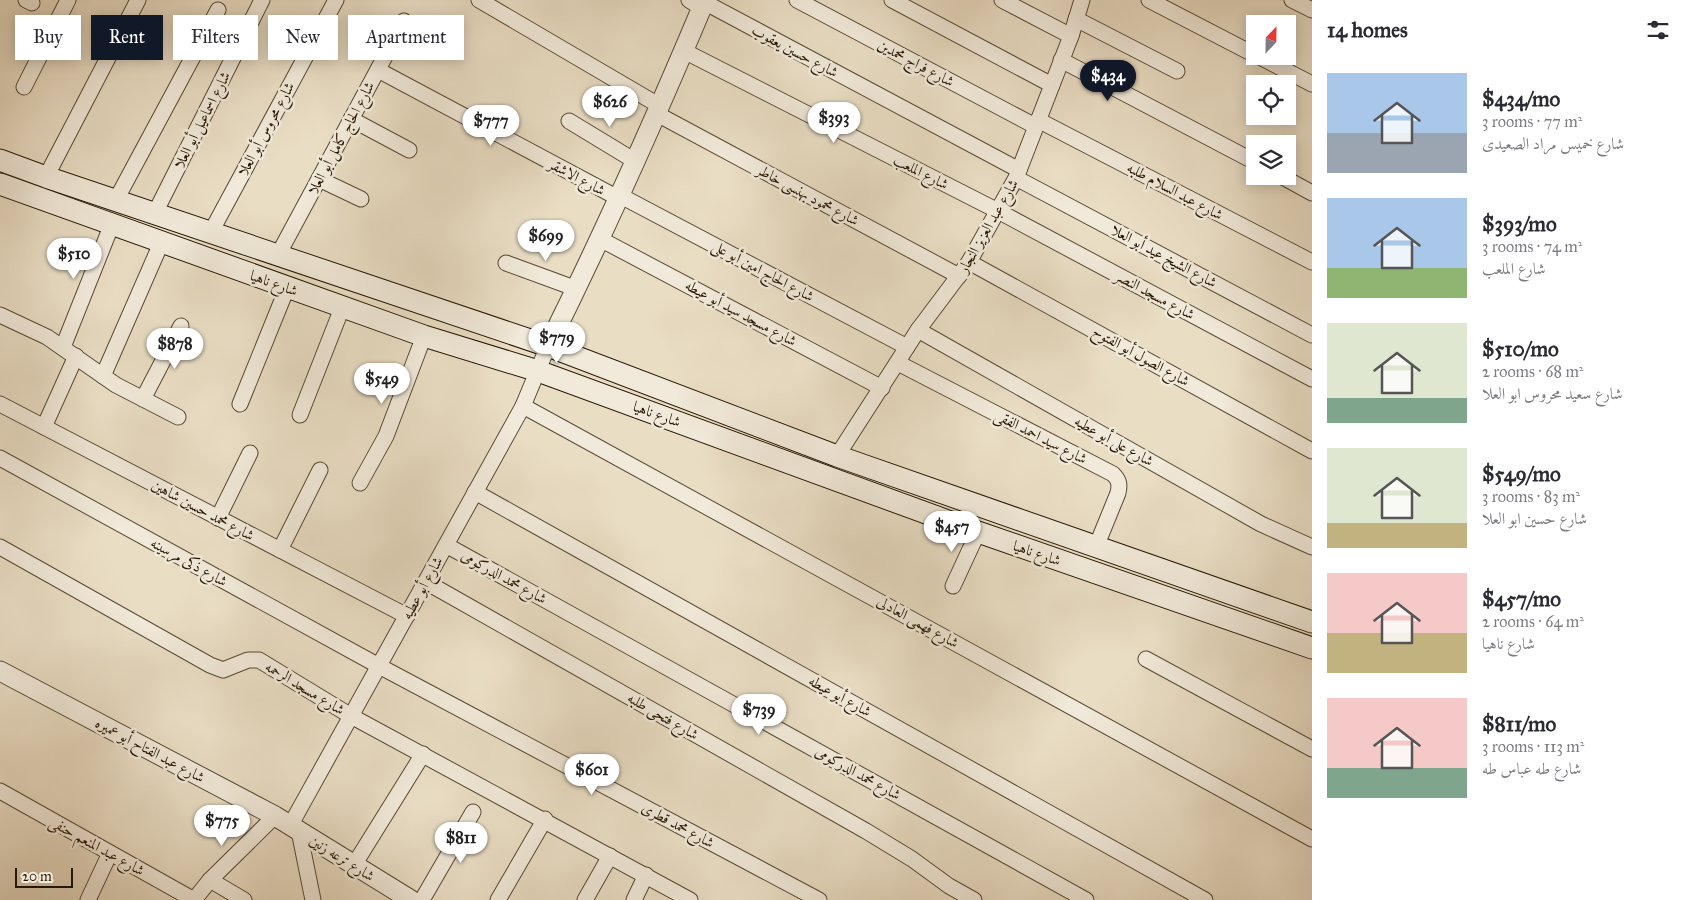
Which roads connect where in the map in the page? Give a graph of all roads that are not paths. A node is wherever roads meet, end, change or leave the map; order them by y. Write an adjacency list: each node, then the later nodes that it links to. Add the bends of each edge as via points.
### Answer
1 (68, 0): 26 (street)
2 (138, 0): 36 (street)
3 (262, 0): 45 (street, شارع اسماعيل أبو العلا)
4 (336, 0): 47 (street, شارع محروس أبو العلا)
5 (479, 0): 27 (street, شارع محمود بهنسى خاطر)
6 (797, 0): 30 (street, شارع فراج محمدين)
7 (892, 0): 25 (street)
8 (1002, 0): 16 (street)
9 (1082, 0): 15 (street, شارع عبد العزيز النجار)
10 (1149, 0): 18 (street)
11 (1292, 0): 14 (street)
12 (700, 2): 17 (street); 35 (street, شارع حسين يعقوب)
13 (218, 10): 43 (street)
14 (1312, 10)
15 (1076, 19): 16 (street, شارع عبد العزيز النجار); 23 (street)
16 (1071, 36): 20 (street, شارع عبد العزيز النجار)
17 (684, 51): 27 (street); 44 (street, شارع الملعب)
18 (1246, 51)
19 (383, 60): 22 (street, شارع الحاج كامل أبو العلا)
20 (1061, 60): 25 (street, شارع عبد العزيز النجار); 32 (street)
21 (1274, 65): 24 (street)
22 (378, 70): 28 (street, شارع الحاج كامل أبو العلا); 41 (street, شارع الاشقر)
23 (1176, 71)
24 (1312, 84)
25 (1052, 85): 30 (street, شارع عبد العزيز النجار)
26 (24, 87)
27 (658, 110): 34 (street); 54 (street, شارع محمود بهنسى خاطر)
28 (351, 119): 31 (street); 37 (street, شارع الحاج كامل أبو العلا)
29 (569, 121): 34 (street)
30 (1037, 123): 35 (street, شارع عبد العزيز النجار); 52 (street, شارع عبد السلام طلبه)
31 (409, 150)
32 (1246, 157)
33 (0, 160): 36 (main road, شارع ناهيا)
34 (635, 161): 41 (street)
35 (1017, 174): 44 (street, شارع عبد العزيز النجار); 61 (street, شارع الشيخ عيد أبو العلا)
36 (46, 177): 43 (main road, شارع ناهيا)
37 (319, 179): 42 (street); 50 (street, شارع الحاج كامل أبو العلا)
38 (0, 184): 46 (main road, شارع ناهيا)
39 (1296, 184): 40 (street)
40 (1312, 193)
41 (619, 196): 48 (street); 65 (street, شارع الحاج امين أبو على)
42 (361, 199)
43 (116, 200): 45 (main road, شارع ناهيا)
44 (998, 211): 51 (street, شارع عبد العزيز النجار); 70 (street, شارع مسجد النصر)
45 (154, 213): 47 (main road, شارع ناهيا)
46 (112, 224): 49 (main road, شارع ناهيا); 64 (street)
47 (211, 232): 50 (main road, شارع ناهيا)
48 (600, 239): 56 (street); 71 (street, شارع مسجد سيد أبو عيطه)
49 (162, 241): 55 (main road, شارع ناهيا); 69 (street)
50 (278, 255): 63 (main road, شارع ناهيا)
51 (970, 262): 54 (street, شارع عبد العزيز النجار); 79 (street, شارع الصول أبو الفتوح)
52 (1312, 262)
53 (506, 263): 56 (street)
54 (959, 276): 60 (street, شارع عبد العزيز النجار)
55 (287, 288): 57 (main road, شارع ناهيا); 74 (street)
56 (577, 289): 63 (street)
57 (342, 308): 62 (main road, شارع ناهيا); 76 (street)
58 (0, 315): 64 (street)
59 (181, 326): 72 (street)
60 (918, 330): 65 (street, شارع عبد العزيز النجار); 91 (street, شارع على أبو عطيه, via 1261,524)
61 (1312, 335)
62 (424, 336): 68 (main road, شارع ناهيا); 84 (street, via 386,436)
63 (548, 346): 68 (street, شارع أبو عطيه); 81 (main road, شارع ناهيا)
64 (63, 347): 66 (street)
65 (907, 347): 67 (street, شارع عبد العزيز النجار)
66 (76, 356): 69 (street); 78 (street)
67 (898, 363): 71 (street, شارع عبد العزيز النجار); 90 (street, شارع سيد احمد الفقى, via 1113,474 1120,486)
68 (538, 371): 75 (street, شارع أبو عطيه); 87 (main road, شارع ناهيا)
69 (103, 376): 72 (street)
70 (1312, 379)
71 (882, 388): 81 (street, شارع عبد العزيز النجار)
72 (143, 399): 77 (street)
73 (0, 404): 78 (street, شارع محمد حسين شاهين)
74 (240, 404)
75 (523, 406): 85 (street, شارع أبو عطيه); 108 (street, شارع فهمى العادلى)
76 (300, 415)
77 (178, 417)
78 (44, 427): 86 (street, شارع محمد حسين شاهين)
79 (1312, 451)
80 (250, 453): 86 (street)
81 (837, 456): 90 (main road, شارع ناهيا)
82 (0, 458): 99 (street, شارع ذكى مرسينه)
83 (320, 470): 92 (street)
84 (360, 483)
85 (475, 492): 88 (street, شارع أبو عطيه); 114 (street, شارع أبو عيطه)
86 (218, 518): 92 (street, شارع محمد حسين شاهين)
87 (978, 532): 94 (street); 97 (main road, شارع ناهيا)
88 (446, 545): 93 (street, شارع أبو عطيه); 127 (street, شارع محمد الدركومى)
89 (0, 547): 101 (street, شارع مسجد الرحمه, via 210,665 223,670 248,660 259,660)
90 (1096, 547): 96 (main road, شارع ناهيا)
91 (1312, 547)
92 (280, 550): 95 (street, شارع محمد حسين شاهين)
93 (426, 582): 95 (street, شارع أبو عطيه); 126 (street, شارع فتحى طلبه, via 873,836)
94 (953, 586)
95 (406, 616): 99 (street, شارع أبو عطيه)
96 (1312, 622)
97 (1312, 648)
98 (1146, 659): 102 (street)
99 (379, 666): 101 (street, شارع أبو عطيه); 125 (street, شارع محمد قطرى)
100 (0, 671): 107 (street, شارع عبد الفتاح أبو عميره)
101 (352, 716): 103 (street, شارع مسجد الرحمه); 107 (street, شارع أبو عطيه)
102 (1312, 750)
103 (423, 754): 106 (street, شارع مسجد الرحمه); 111 (street)
104 (0, 791): 109 (street, شارع عبد المنعم حنفى)
105 (473, 812): 120 (street)
106 (545, 820): 110 (street, شارع مسجد الرحمه); 121 (street)
107 (288, 824): 111 (street, شارع ترعه زنين); 113 (street, شارع أبو عطيه); 118 (street)
108 (1312, 839)
109 (110, 853): 115 (street); 116 (street, شارع عبد المنعم حنفى)
110 (610, 856): 112 (street, شارع مسجد الرحمه); 122 (street)
111 (354, 865): 119 (street, شارع ترعه زنين)
112 (646, 875): 123 (street); 124 (street, شارع مسجد الرحمه)
113 (210, 880): 116 (street, شارع أبو عطيه); 117 (street)
114 (1200, 899)
115 (88, 900)
116 (194, 900)
117 (244, 900)
118 (313, 900)
119 (411, 900)
120 (422, 900)
121 (498, 900)
122 (586, 900)
123 (634, 900)
124 (690, 900)
125 (819, 900)
126 (974, 900)
127 (1086, 900)

